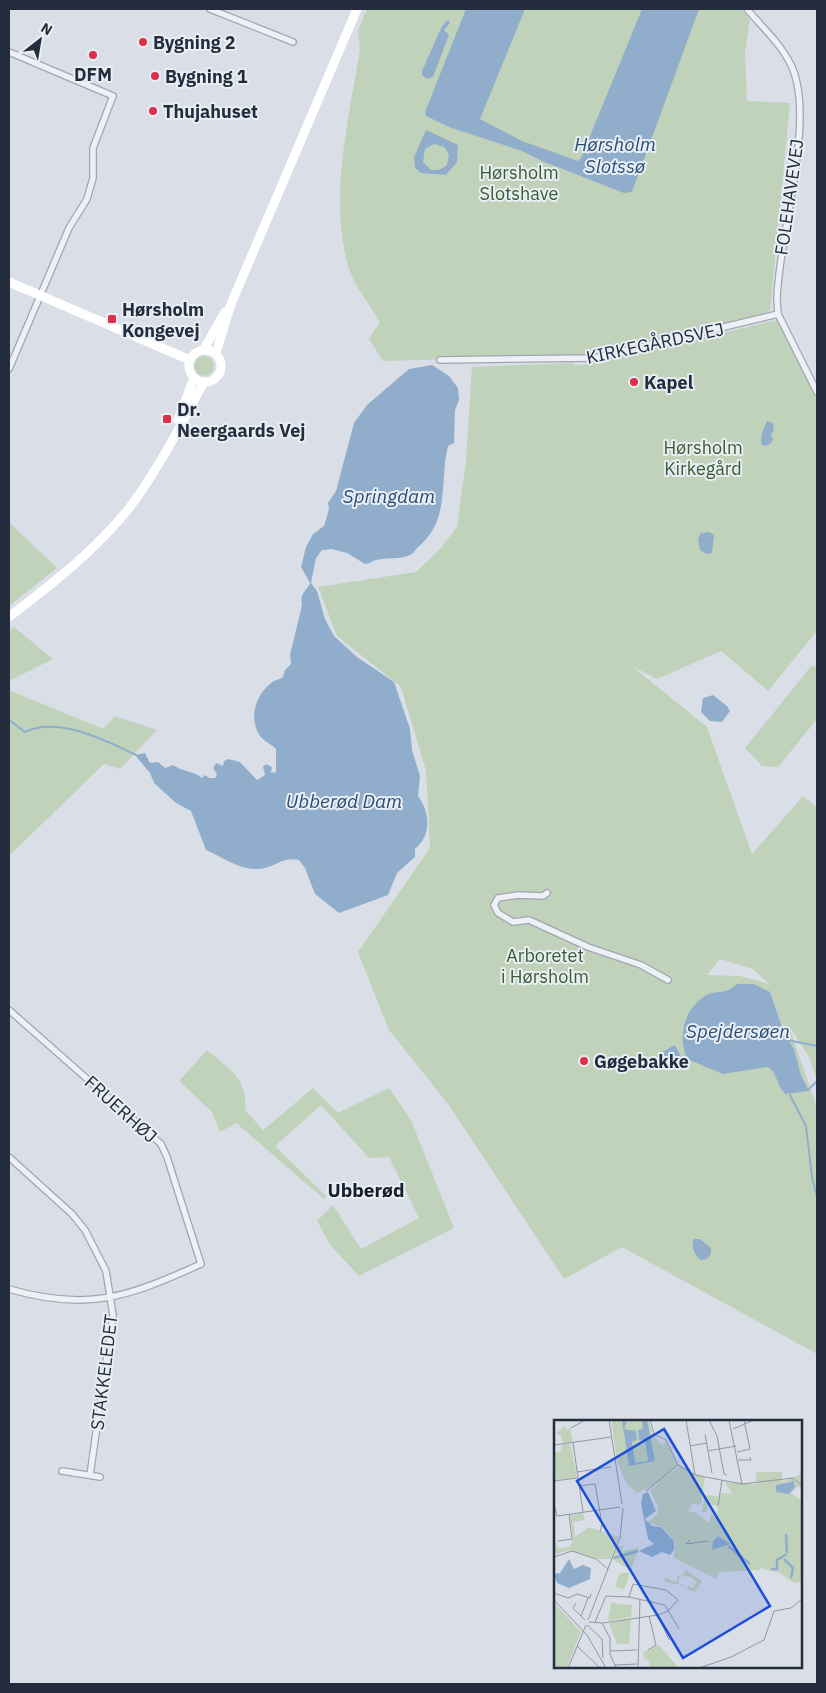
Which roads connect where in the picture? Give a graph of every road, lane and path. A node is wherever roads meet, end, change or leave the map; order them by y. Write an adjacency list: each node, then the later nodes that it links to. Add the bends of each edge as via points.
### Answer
1 (210, 9): 4 (street)
2 (357, 9): 8 (main road)
3 (747, 9): 9 (street, FOLEHAVEVEJ, via 784,52 797,85 800,115 777,284)
4 (293, 42)
5 (9, 52): 7 (street, via 113,96 93,148 91,188 69,228)
6 (9, 282): 7 (main road)
7 (40, 295): 12 (main road); 14 (street)
8 (231, 304): 10 (main road); 11 (main road)
9 (778, 314): 13 (street, KIRKEGÅRDSVEJ, via 595,358); 17 (street, FOLEHAVEVEJ)
10 (204, 349): 11 (main road); 12 (main road, via 193,354)
11 (216, 354): 16 (main road, via 220,360 220,372 214,380)
12 (190, 360): 15 (main road)
13 (440, 360)
14 (9, 369)
15 (194, 378): 16 (main road); 18 (main road)
16 (204, 382): 18 (main road)
17 (817, 392)
18 (168, 446): 19 (main road, via 130,506 102,538 58,579)
19 (9, 617)
20 (547, 892): 21 (street, via 543,896 498,898 494,905 498,913 513,922 529,920 588,947 641,965)
21 (668, 980)
22 (9, 1010): 25 (street, FRUERHØJ, via 161,1144 167,1157 201,1264)
23 (9, 1157): 25 (street, STAKKELEDET, via 72,1214 85,1230 106,1271)
24 (9, 1289): 25 (street, via 71,1302)
25 (111, 1298): 27 (street, STAKKELEDET, via 111,1334)
26 (62, 1472): 27 (street)
27 (90, 1476): 28 (street)
28 (100, 1477)

